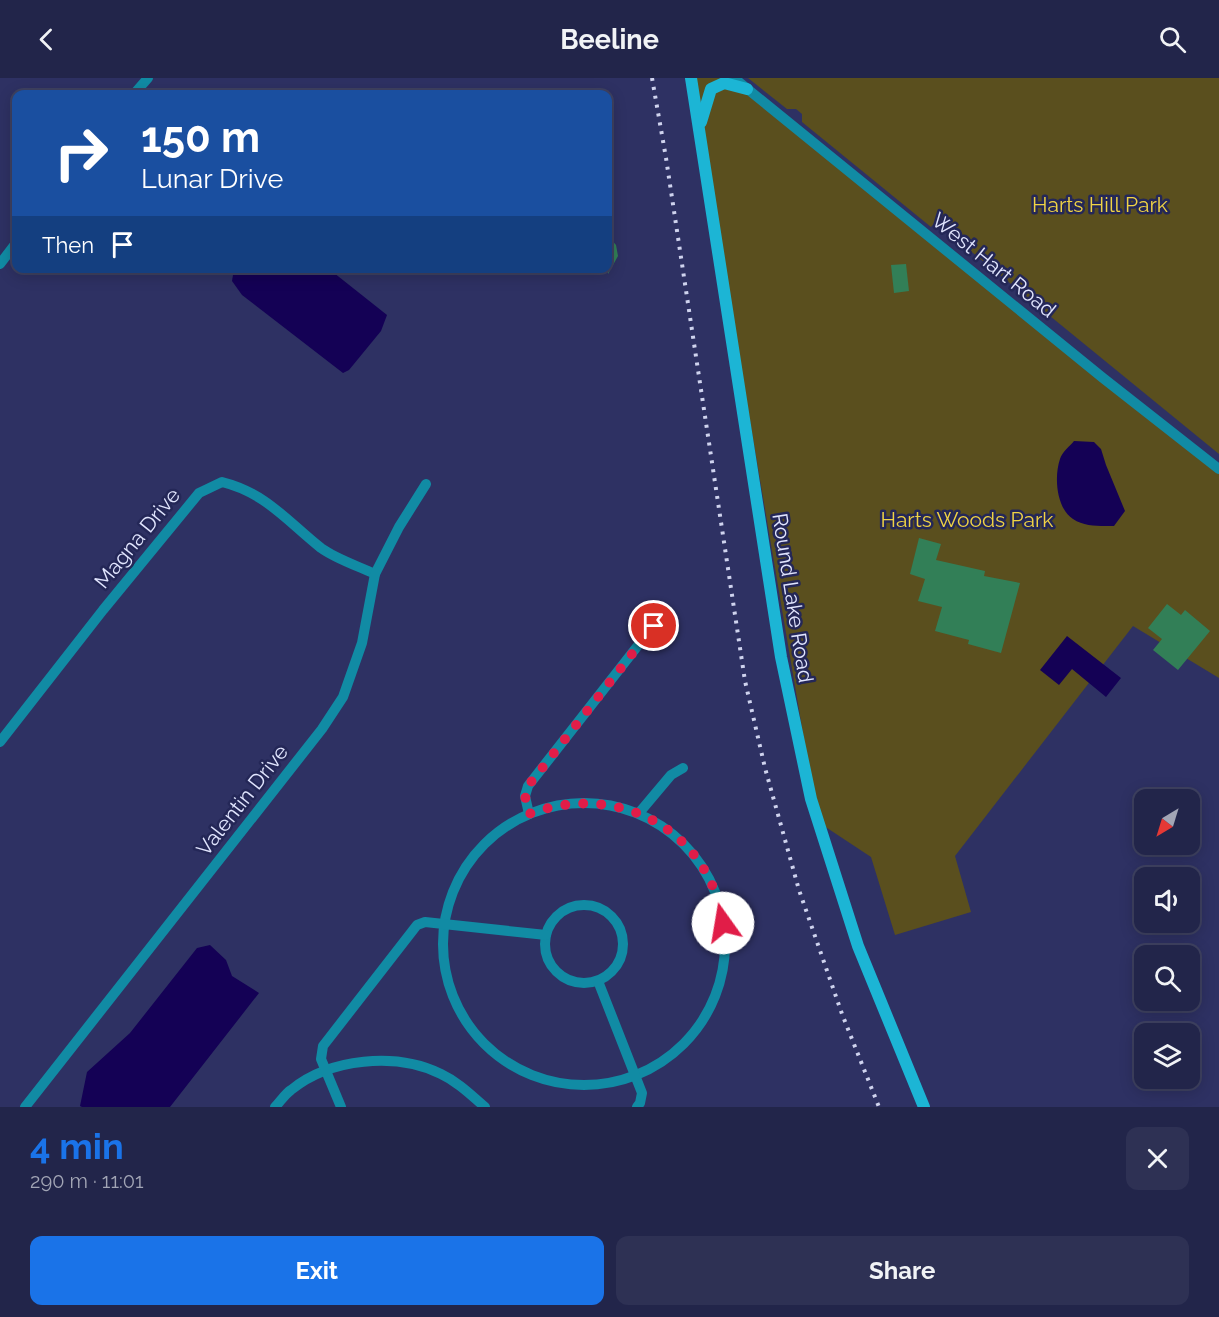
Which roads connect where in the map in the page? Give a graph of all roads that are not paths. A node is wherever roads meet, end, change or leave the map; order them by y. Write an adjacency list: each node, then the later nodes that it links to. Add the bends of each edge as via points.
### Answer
1 (148, 78): 5 (street)
2 (691, 78): 6 (main road, Round Lake Road)
3 (734, 78): 4 (street, West Hart Road)
4 (747, 89): 6 (main road, via 724,83 711,89); 9 (street, West Hart Road)
5 (138, 90)
6 (699, 129): 27 (main road, Round Lake Road, via 781,657 811,800 858,946)
7 (12, 248): 8 (street)
8 (0, 264)
9 (1219, 469)
10 (426, 484): 11 (street, Valentin Drive)
11 (375, 574): 13 (street, Magna Drive, via 323,549 255,494 222,482 199,493); 22 (street, Valentin Drive, via 362,643 343,697)
12 (654, 626): 16 (street, via 528,786 525,796)
13 (0, 742)
14 (683, 768): 15 (street, via 671,775)
15 (639, 813): 16 (street, via 577,802); 21 (street, via 664,827 689,849 705,871 716,893 723,923 723,963 716,996 700,1025 681,1048)
16 (529, 814): 17 (street, via 489,839 465,867 449,900)
17 (444, 925): 18 (street); 20 (street, via 417,925 323,1046 321,1059); 21 (street, via 444,976 454,1004 469,1028 492,1050 518,1069 571,1086 598,1086)
18 (546, 935): 19 (street, via 548,959 563,977 574,982); 19 (street, via 560,913 572,907 598,907 610,914 621,931 623,951 618,964)
19 (598, 981): 21 (street)
20 (326, 1072): 23 (street, via 291,1090); 24 (street); 25 (street, via 350,1063 380,1059 414,1065 440,1073)
21 (636, 1078): 26 (street, via 642,1093)
22 (26, 1107)
23 (275, 1107)
24 (341, 1107)
25 (485, 1107)
26 (637, 1107)
27 (924, 1107)

